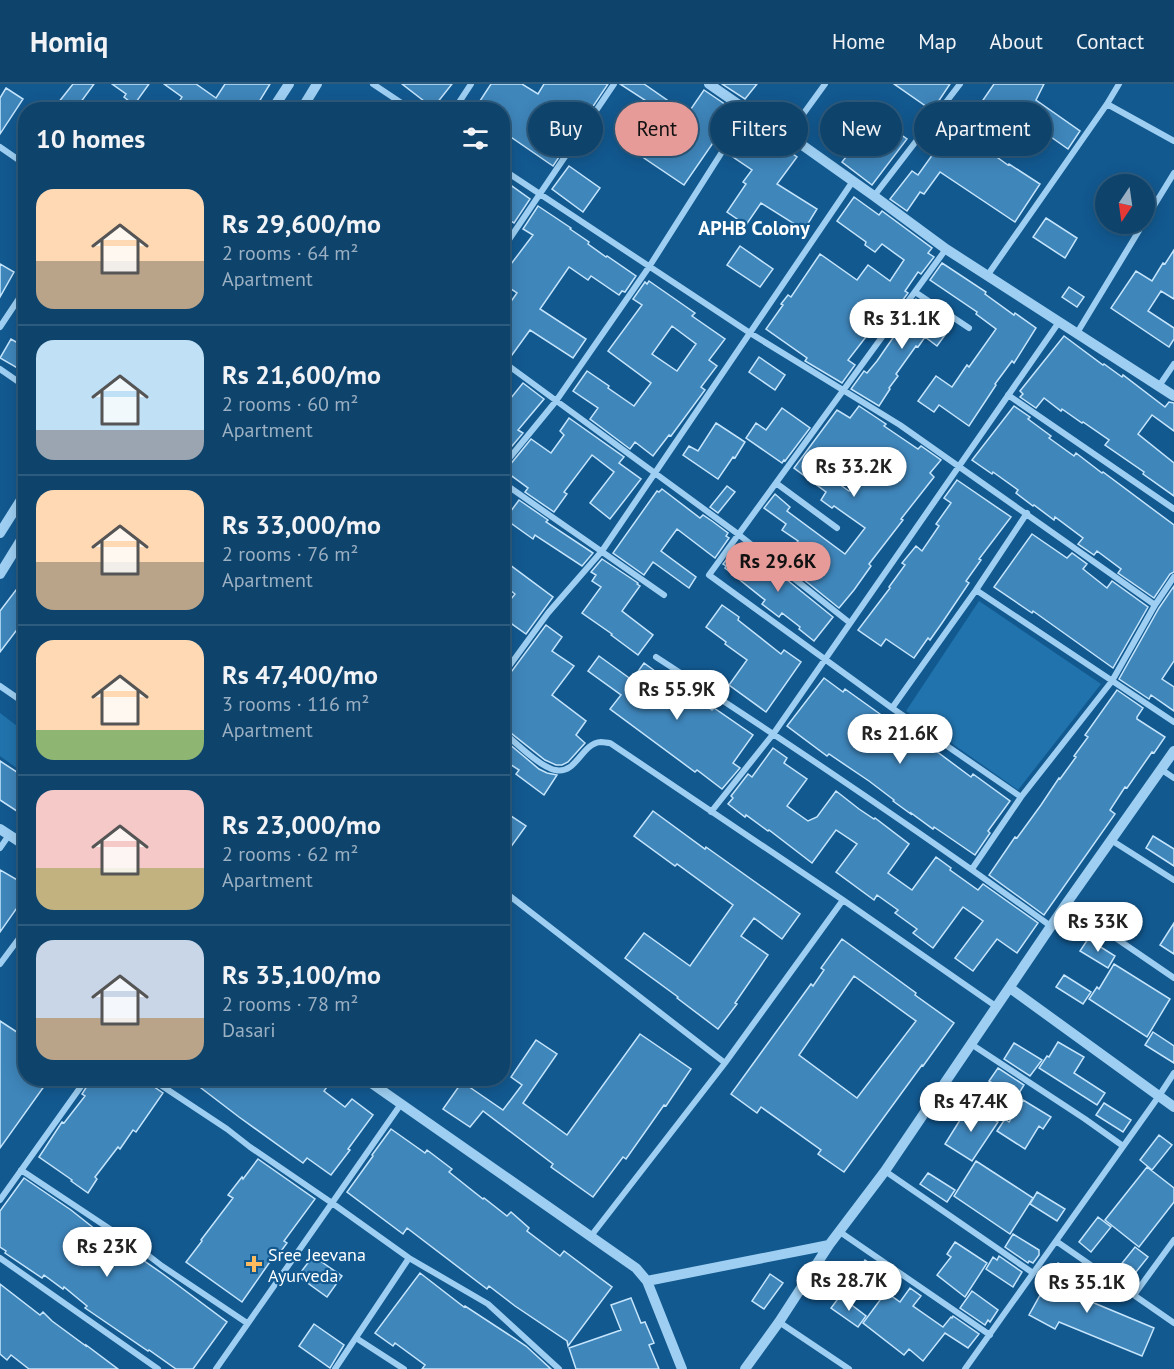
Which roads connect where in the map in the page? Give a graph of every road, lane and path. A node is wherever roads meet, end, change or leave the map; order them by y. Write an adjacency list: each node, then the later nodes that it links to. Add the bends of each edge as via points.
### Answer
1 (289, 84): 10 (street)
2 (317, 84): 11 (street)
3 (372, 84): 12 (street)
4 (471, 84): 13 (street)
5 (614, 84): 25 (street)
6 (710, 84): 14 (street)
7 (825, 84): 16 (street)
8 (960, 84): 26 (street)
9 (1119, 84): 15 (street)
10 (277, 102)
11 (306, 102)
12 (400, 102)
13 (459, 102)
14 (735, 102)
15 (1107, 104): 17 (street); 32 (street)
16 (808, 107)
17 (1174, 141)
18 (0, 147): 21 (street)
19 (808, 149): 24 (street)
20 (719, 156): 31 (street)
21 (18, 159)
22 (1174, 173): 27 (street)
23 (510, 175): 25 (street)
24 (853, 181): 26 (street); 38 (street)
25 (540, 195): 29 (street); 31 (street)
26 (874, 196): 30 (street)
27 (1155, 205)
28 (1137, 234): 39 (street)
29 (510, 238)
30 (946, 249): 32 (street); 33 (street)
31 (649, 267): 38 (street); 48 (street)
32 (987, 276): 35 (street)
33 (915, 292): 37 (street); 45 (street)
34 (18, 300): 36 (street)
35 (1059, 322): 39 (street); 46 (street)
36 (0, 327)
37 (969, 328)
38 (750, 333): 45 (street); 51 (street)
39 (1077, 333): 44 (street)
40 (1174, 364): 44 (street)
41 (510, 367): 48 (street)
42 (0, 369): 43 (street)
43 (18, 381)
44 (1159, 386): 47 (street)
45 (843, 390): 50 (street); 52 (street)
46 (1008, 395): 50 (street); 55 (street)
47 (1174, 396)
48 (556, 401): 49 (street); 51 (street)
49 (510, 457)
50 (960, 465): 56 (street); 67 (street)
51 (656, 473): 59 (street); 60 (street)
52 (776, 483): 57 (street); 59 (street)
53 (510, 488): 60 (street)
54 (18, 505): 58 (street)
55 (1174, 509)
56 (1027, 513): 64 (street); 66 (street)
57 (837, 528)
58 (0, 533)
59 (738, 534): 67 (street); 69 (street, via 709,575)
60 (602, 551): 65 (street); 70 (street)
61 (18, 553): 62 (street)
62 (0, 574)
63 (1174, 577): 66 (street)
64 (976, 590): 71 (street); 74 (street)
65 (664, 595)
66 (1155, 605): 71 (street)
67 (850, 623): 69 (street)
68 (656, 657): 76 (street)
69 (825, 659): 74 (street); 76 (street)
70 (510, 665)
71 (1112, 681): 75 (street); 81 (street)
72 (0, 686): 73 (street)
73 (18, 698)
74 (892, 708): 81 (street)
75 (1174, 722)
76 (774, 734): 82 (street); 87 (street)
77 (510, 738): 82 (street, via 542,764 563,771 572,767 592,744 610,743)
78 (1174, 751): 79 (street)
79 (1162, 770): 80 (street); 84 (street)
80 (1174, 778)
81 (1021, 797): 87 (street)
82 (711, 812): 90 (street)
83 (4, 832): 85 (street); 86 (street)
84 (1111, 840): 88 (street); 91 (street)
85 (18, 841)
86 (0, 848)
87 (972, 869): 92 (street)
88 (1174, 880)
89 (510, 896): 99 (street)
90 (843, 900): 97 (street); 99 (street)
91 (1066, 904): 92 (street); 95 (street)
92 (1052, 927): 96 (street)
93 (18, 940): 94 (street)
94 (0, 964)
95 (1174, 978)
96 (1010, 988): 97 (street); 104 (street)
97 (997, 1006): 98 (street)
98 (971, 1044): 107 (street); 109 (street)
99 (725, 1063): 113 (street)
100 (1174, 1073): 104 (street)
101 (81, 1086): 108 (street)
102 (162, 1086): 111 (street)
103 (375, 1086): 105 (street)
104 (1159, 1096): 106 (street); 107 (street)
105 (401, 1104): 111 (street); 113 (street)
106 (1174, 1107)
107 (1124, 1146): 115 (street)
108 (21, 1170): 110 (street); 123 (street)
109 (885, 1171): 112 (street); 119 (street)
110 (0, 1200)
111 (332, 1203): 118 (street); 123 (street)
112 (840, 1232): 116 (street); 125 (street)
113 (591, 1236): 120 (street, via 636,1268)
114 (1174, 1240): 121 (street)
115 (1056, 1241): 119 (street); 121 (street)
116 (829, 1245): 120 (street); 122 (street)
117 (0, 1258): 127 (street)
118 (409, 1258): 126 (street); 131 (street, via 488,1304)
119 (1033, 1274): 125 (street)
120 (646, 1281): 132 (street)
121 (1134, 1295): 124 (street)
122 (779, 1322): 133 (street); 134 (street)
123 (248, 1323): 128 (street)
124 (1174, 1323)
125 (990, 1335): 135 (street)
126 (356, 1338): 129 (street); 130 (street)
127 (158, 1369)
128 (216, 1369)
129 (335, 1369)
130 (404, 1369)
131 (560, 1369)
132 (682, 1369)
133 (745, 1369)
134 (849, 1369)
135 (965, 1369)

